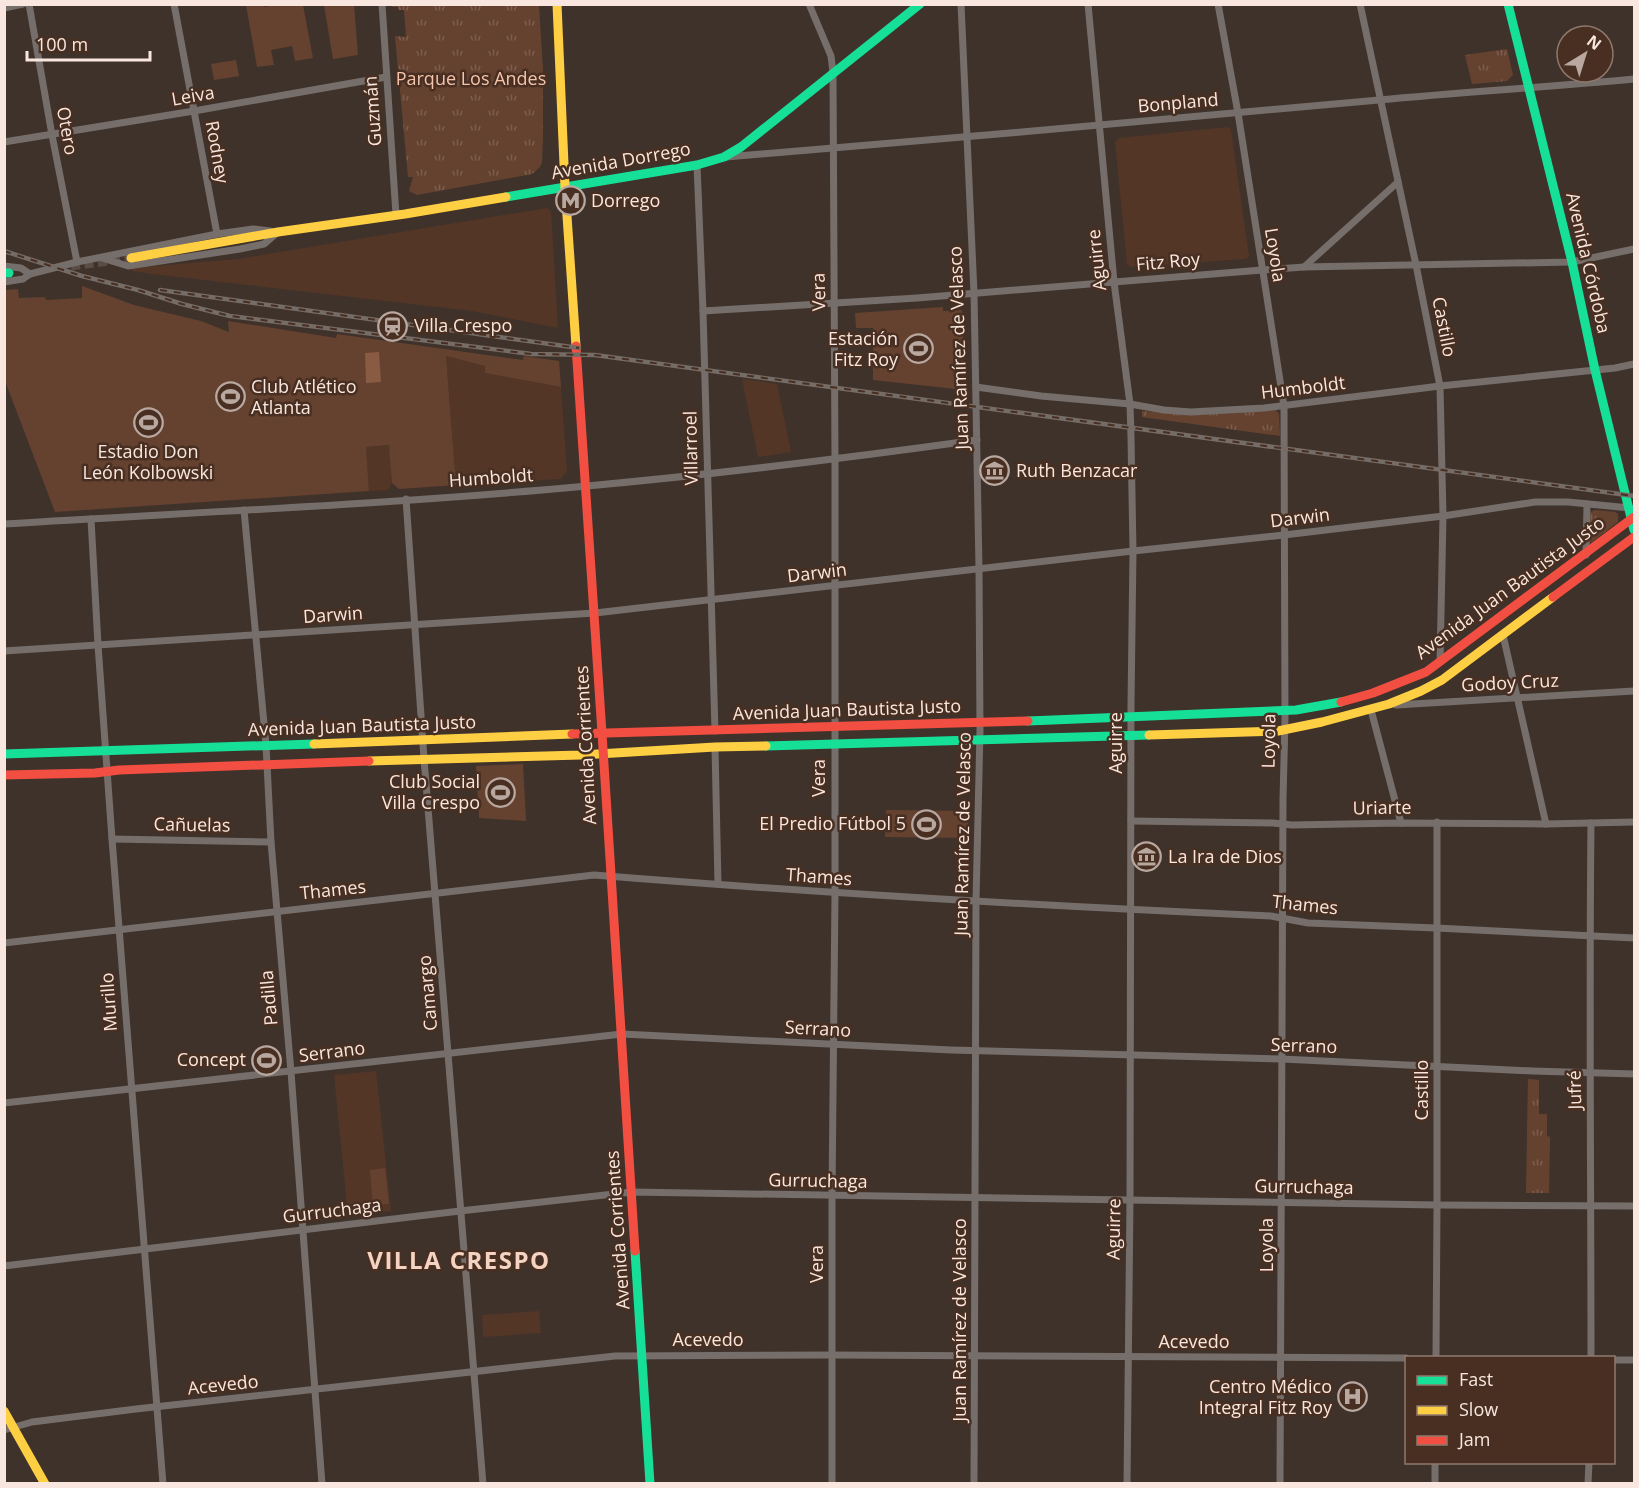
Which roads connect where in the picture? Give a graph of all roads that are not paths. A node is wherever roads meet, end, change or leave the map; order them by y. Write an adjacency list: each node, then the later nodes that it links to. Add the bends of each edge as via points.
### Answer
1 (22, 4): 13 (street)
2 (29, 4): 22 (street, Otero)
3 (174, 4): 19 (street, Rodney)
4 (382, 4): 15 (street, Guzmán)
5 (557, 4): 29 (main road, Avenida Corrientes)
6 (809, 4): 14 (street, Vera, via 831,56)
7 (920, 4): 14 (main road, Avenida Dorrego)
8 (961, 4): 23 (street, Juan Ramírez de Velasco)
9 (1088, 4): 21 (street, Aguirre)
10 (1218, 4): 20 (street, Loyola)
11 (1360, 4): 18 (street, Castillo)
12 (1508, 4): 17 (main road, Avenida Córdoba)
13 (4, 8)
14 (833, 72): 25 (street, Vera); 26 (main road, Avenida Dorrego)
15 (386, 77): 19 (street, Leiva); 30 (street, Guzmán)
16 (1635, 79): 17 (street, Bonpland)
17 (1529, 88): 18 (street, Bonpland); 37 (main road, Avenida Córdoba)
18 (1381, 99): 20 (street, Bonpland); 28 (street, Castillo)
19 (194, 111): 22 (street, Leiva); 32 (street, Rodney)
20 (1238, 113): 21 (street, Bonpland); 40 (street, Loyola)
21 (1099, 126): 23 (street, Bonpland); 43 (street, Aguirre)
22 (52, 135): 24 (street, Leiva); 36 (street, Otero)
23 (967, 136): 25 (street, Bonpland); 44 (street, Juan Ramírez de Velasco)
24 (4, 142)
25 (832, 148): 26 (street, Bonpland); 45 (street, Vera)
26 (724, 157): 27 (main road, Avenida Dorrego)
27 (697, 165): 29 (main road, Avenida Dorrego); 46 (street, Villarroel)
28 (1398, 182): 38 (street, Castillo); 39 (street)
29 (565, 187): 30 (main road, Avenida Dorrego); 56 (main road, Avenida Corrientes)
30 (396, 215): 31 (main road, Avenida Dorrego)
31 (278, 232): 32 (street, Avenida Dorrego); 35 (main road, Avenida Dorrego)
32 (217, 234): 35 (street, Avenida Dorrego)
33 (1635, 249): 37 (street, Fitz Roy)
34 (102, 258): 35 (street, Avenida Dorrego); 35 (street, Avenida Dorrego); 36 (street, Avenida Dorrego)
35 (129, 259)
36 (77, 262): 42 (street, Avenida Dorrego)
37 (1572, 262): 38 (street, Fitz Roy); 48 (main road, Avenida Córdoba)
38 (1416, 265): 39 (street, Fitz Roy); 49 (street, Castillo)
39 (1304, 267): 40 (street, Fitz Roy)
40 (1262, 270): 43 (street, Fitz Roy); 52 (street, Loyola)
41 (7, 274): 42 (street, Avenida Dorrego, via 23,279); 42 (street, Avenida Dorrego, via 21,268)
42 (30, 274)
43 (1114, 282): 44 (street, Fitz Roy); 51 (street, Aguirre)
44 (974, 293): 45 (street, Fitz Roy); 50 (street, Juan Ramírez de Velasco)
45 (834, 303): 46 (street, Fitz Roy); 54 (street, Vera)
46 (703, 311): 55 (street, Villarroel)
47 (1635, 364): 48 (street, Humboldt)
48 (1595, 370): 49 (street, Humboldt); 60 (main road, Avenida Córdoba)
49 (1440, 386): 52 (street, Humboldt); 61 (street, Castillo)
50 (976, 387): 51 (street, Humboldt); 53 (street, Juan Ramírez de Velasco)
51 (1130, 404): 52 (street, Humboldt, via 1191,412); 67 (street, Aguirre)
52 (1284, 406): 65 (street, Loyola)
53 (977, 440): 54 (street, Humboldt); 69 (street, Juan Ramírez de Velasco)
54 (835, 460): 55 (street, Humboldt); 70 (street, Vera)
55 (707, 473): 56 (street, Humboldt); 71 (street, Villarroel)
56 (587, 486): 57 (street, Humboldt); 72 (main road, Avenida Corrientes)
57 (406, 499): 59 (street, Humboldt); 73 (street, Camargo)
58 (1587, 504): 60 (street, Darwin); 61 (street, Darwin, via 1535,502); 68 (street)
59 (244, 510): 62 (street, Humboldt); 75 (street, Padilla)
60 (1632, 515): 64 (main road, Avenida Córdoba); 68 (main road, Avenida Juan Bautista Justo)
61 (1443, 516): 65 (street, Darwin); 78 (street, Castillo)
62 (91, 519): 63 (street, Humboldt); 76 (street, Murillo)
63 (4, 524)
64 (1635, 530)
65 (1284, 535): 67 (street, Darwin); 82 (street, Loyola)
66 (1635, 537): 74 (main road, Avenida Juan Bautista Justo)
67 (1133, 551): 69 (street, Darwin); 84 (street, Aguirre)
68 (1586, 555): 78 (main road, Avenida Juan Bautista Justo)
69 (979, 569): 70 (street, Darwin); 85 (street, Juan Ramírez de Velasco)
70 (834, 586): 71 (street, Darwin); 86 (street, Vera)
71 (711, 601): 72 (street, Darwin); 88 (street, Villarroel)
72 (595, 614): 73 (street, Darwin); 89 (main road, Avenida Corrientes)
73 (416, 625): 75 (street, Darwin); 92 (street, Camargo)
74 (1503, 635): 80 (street); 81 (main road, Avenida Juan Bautista Justo, via 1426,691)
75 (256, 636): 76 (street, Darwin); 94 (street, Padilla)
76 (98, 645): 77 (street, Darwin); 96 (street, Murillo)
77 (4, 651)
78 (1440, 662): 82 (main road, Avenida Juan Bautista Justo, via 1426,672 1373,693)
79 (1635, 692): 80 (street, Godoy Cruz)
80 (1519, 698): 81 (street, Godoy Cruz); 109 (street)
81 (1387, 705): 83 (main road, Avenida Juan Bautista Justo)
82 (1285, 710): 84 (main road, Avenida Juan Bautista Justo); 87 (street, Loyola)
83 (1371, 710): 87 (main road, Avenida Juan Bautista Justo); 107 (street)
84 (1131, 716): 85 (main road, Avenida Juan Bautista Justo); 90 (street, Aguirre)
85 (980, 723): 86 (main road, Avenida Juan Bautista Justo); 91 (street, Juan Ramírez de Velasco)
86 (834, 726): 88 (main road, Avenida Juan Bautista Justo); 93 (street, Vera)
87 (1285, 730): 90 (main road, Avenida Juan Bautista Justo); 106 (street, Loyola)
88 (715, 731): 89 (main road, Avenida Juan Bautista Justo)
89 (602, 733): 92 (main road, Avenida Juan Bautista Justo); 98 (main road, Avenida Corrientes)
90 (1131, 735): 91 (main road, Avenida Juan Bautista Justo); 103 (street, Aguirre)
91 (979, 740): 93 (main road, Avenida Juan Bautista Justo); 116 (street, Juan Ramírez de Velasco)
92 (423, 741): 94 (main road, Avenida Juan Bautista Justo); 99 (street, Camargo)
93 (834, 744): 95 (main road, Avenida Juan Bautista Justo); 114 (street, Vera)
94 (266, 745): 96 (main road, Avenida Juan Bautista Justo); 100 (street, Padilla)
95 (715, 747): 98 (main road, Avenida Juan Bautista Justo); 113 (street)
96 (106, 750): 97 (main road, Avenida Juan Bautista Justo); 101 (street, Murillo)
97 (4, 754)
98 (603, 754): 99 (main road, Avenida Juan Bautista Justo); 112 (main road, Avenida Corrientes)
99 (424, 759): 100 (main road, Avenida Juan Bautista Justo); 115 (street, Camargo)
100 (267, 764): 101 (main road, Avenida Juan Bautista Justo); 111 (street, Padilla)
101 (108, 772): 102 (main road, Avenida Juan Bautista Justo); 110 (street, Murillo)
102 (4, 775)
103 (1131, 821): 106 (street, Uriarte); 117 (street, Aguirre)
104 (1437, 822): 107 (street, Uriarte); 109 (street, Uriarte); 120 (street, Castillo)
105 (1635, 822): 108 (street, Uriarte)
106 (1283, 823): 107 (street, Uriarte); 119 (street, Loyola)
107 (1401, 823)
108 (1591, 823): 109 (street, Uriarte); 122 (street, Jufré)
109 (1546, 824)
110 (112, 839): 111 (street, Cañuelas); 121 (street, Murillo)
111 (271, 842): 118 (street, Padilla)
112 (611, 876): 113 (street, Thames); 115 (street, Thames); 125 (main road, Avenida Corrientes)
113 (718, 884): 114 (street, Thames)
114 (835, 893): 116 (street, Thames); 126 (street, Vera)
115 (435, 894): 118 (street, Thames); 128 (street, Camargo)
116 (976, 901): 117 (street, Thames); 127 (street, Juan Ramírez de Velasco)
117 (1130, 910): 119 (street, Thames); 129 (street, Aguirre)
118 (277, 911): 121 (street, Thames); 132 (street, Padilla)
119 (1283, 918): 120 (street, Thames, via 1308,923); 130 (street, Loyola)
120 (1436, 928): 122 (street, Thames); 131 (street, Castillo)
121 (119, 929): 124 (street, Thames); 135 (street, Murillo)
122 (1590, 936): 123 (street, Thames); 133 (street, Jufré)
123 (1635, 939)
124 (4, 943)
125 (622, 1034): 126 (street, Serrano); 128 (street, Serrano); 137 (main road, Avenida Corrientes)
126 (834, 1044): 127 (street, Serrano); 138 (street, Vera)
127 (977, 1050): 129 (street, Serrano); 139 (street, Juan Ramírez de Velasco)
128 (449, 1054): 132 (street, Serrano); 145 (street, Camargo)
129 (1129, 1055): 130 (street, Serrano); 140 (street, Aguirre)
130 (1282, 1059): 131 (street, Serrano); 141 (street, Loyola)
131 (1436, 1067): 133 (street, Serrano); 142 (street, Castillo)
132 (291, 1072): 135 (street, Serrano); 146 (street, Padilla)
133 (1589, 1072): 134 (street, Serrano); 143 (street, Jufré)
134 (1635, 1074)
135 (130, 1089): 136 (street, Serrano); 147 (street, Murillo)
136 (4, 1103)
137 (632, 1192): 138 (street, Gurruchaga); 145 (street, Gurruchaga); 149 (main road, Avenida Corrientes)
138 (832, 1196): 139 (street, Gurruchaga); 150 (street, Vera)
139 (976, 1197): 140 (street, Gurruchaga); 153 (street, Juan Ramírez de Velasco)
140 (1130, 1200): 141 (street, Gurruchaga); 154 (street, Aguirre)
141 (1282, 1201): 142 (street, Gurruchaga); 155 (street, Loyola)
142 (1437, 1205): 143 (street, Gurruchaga); 151 (street, Castillo)
143 (1591, 1205): 144 (street, Gurruchaga); 152 (street, Jufré)
144 (1635, 1206)
145 (460, 1211): 146 (street, Gurruchaga); 159 (street, Camargo)
146 (302, 1230): 147 (street, Gurruchaga); 160 (street, Padilla)
147 (144, 1248): 148 (street, Gurruchaga); 161 (street, Murillo)
148 (4, 1266)
149 (642, 1355): 150 (street, Acevedo); 159 (street, Acevedo); 170 (main road, Avenida Corrientes)
150 (832, 1355): 153 (street, Acevedo); 171 (street, Vera)
151 (1436, 1356)
152 (1591, 1356)
153 (975, 1357): 154 (street, Acevedo); 172 (street, Juan Ramírez de Velasco)
154 (1127, 1357): 155 (street, Acevedo); 173 (street, Aguirre)
155 (1282, 1357): 156 (street, Acevedo); 174 (street, Loyola)
156 (1405, 1358)
157 (1615, 1360): 158 (street)
158 (1635, 1360)
159 (473, 1371): 160 (street, Acevedo); 169 (street, Camargo)
160 (315, 1389): 161 (street, Acevedo); 168 (street, Padilla)
161 (157, 1407): 163 (street, Acevedo, via 32,1422); 167 (street, Murillo)
162 (4, 1411): 163 (main road)
163 (9, 1429): 166 (main road)
164 (1435, 1464): 175 (street)
165 (1589, 1464): 176 (street)
166 (45, 1484)
167 (163, 1484)
168 (322, 1484)
169 (483, 1484)
170 (650, 1484)
171 (832, 1484)
172 (974, 1484)
173 (1127, 1484)
174 (1280, 1484)
175 (1434, 1484)
176 (1588, 1484)

